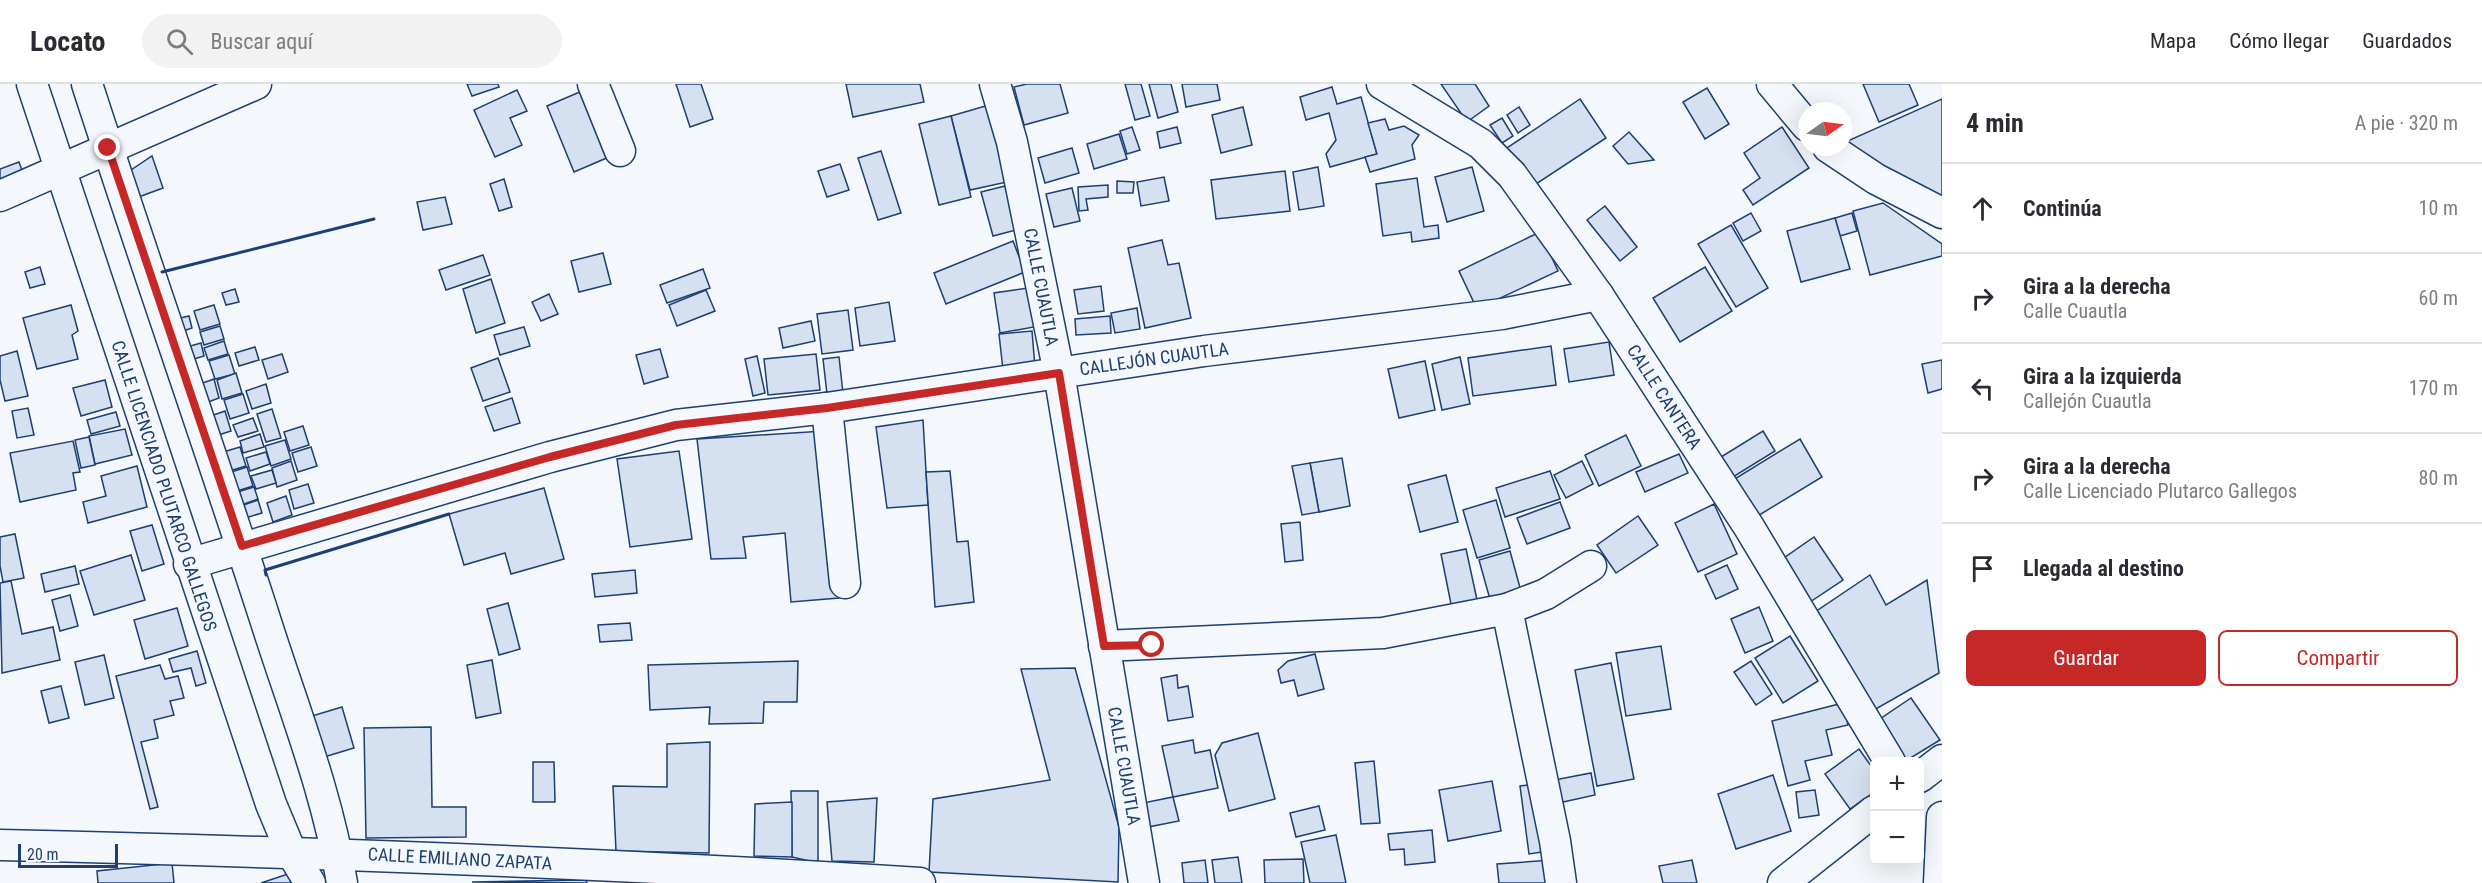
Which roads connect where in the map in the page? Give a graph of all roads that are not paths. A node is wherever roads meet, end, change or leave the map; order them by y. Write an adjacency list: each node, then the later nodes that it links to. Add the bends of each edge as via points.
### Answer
1 (32, 84): 12 (street, CALLE LICENCIADO PLUTARCO GALLEGOS)
2 (87, 84): 9 (street)
3 (256, 84): 9 (street)
4 (593, 84): 10 (street)
5 (995, 84): 16 (street, CALLE CUAUTLA, via 1012,142)
6 (1382, 84): 15 (street, CALLE CANTERA, via 1481,144 1512,175)
7 (1772, 84): 8 (street)
8 (1798, 115)
9 (108, 148): 12 (street); 18 (street)
10 (620, 151)
11 (1842, 156): 14 (street)
12 (59, 168): 13 (street); 19 (street, CALLE LICENCIADO PLUTARCO GALLEGOS)
13 (0, 196)
14 (1942, 213)
15 (1598, 295): 16 (street, CALLEJÓN CUAUTLA, via 1503,314); 24 (street, CALLE CANTERA, via 1749,527)
16 (1059, 373): 17 (street, CALLEJÓN CUAUTLA); 23 (street, CALLE CUAUTLA)
17 (827, 408): 18 (street, CALLEJÓN CUAUTLA, via 676,425 550,457); 21 (street)
18 (242, 546): 19 (street, CALLEJÓN CUAUTLA); 31 (street)
19 (189, 564): 30 (street, CALLE LICENCIADO PLUTARCO GALLEGOS)
20 (1590, 566): 22 (street, via 1545,594)
21 (845, 583)
22 (1507, 609): 23 (street, via 1383,633); 36 (street)
23 (1104, 646): 35 (street, CALLE CUAUTLA)
24 (1887, 757)
25 (1942, 760): 26 (street)
26 (1924, 774)
27 (1870, 815): 37 (street)
28 (1942, 817): 38 (street)
29 (0, 845): 30 (street, CALLE EMILIANO ZAPATA)
30 (291, 852): 31 (street, CALLE EMILIANO ZAPATA); 32 (street, CALLE LICENCIADO PLUTARCO GALLEGOS)
31 (338, 854): 33 (street); 34 (street, CALLE EMILIANO ZAPATA, via 701,868)
32 (310, 883)
33 (342, 883)
34 (920, 883)
35 (1144, 883)
36 (1561, 883)
37 (1783, 883)
38 (1939, 883)

